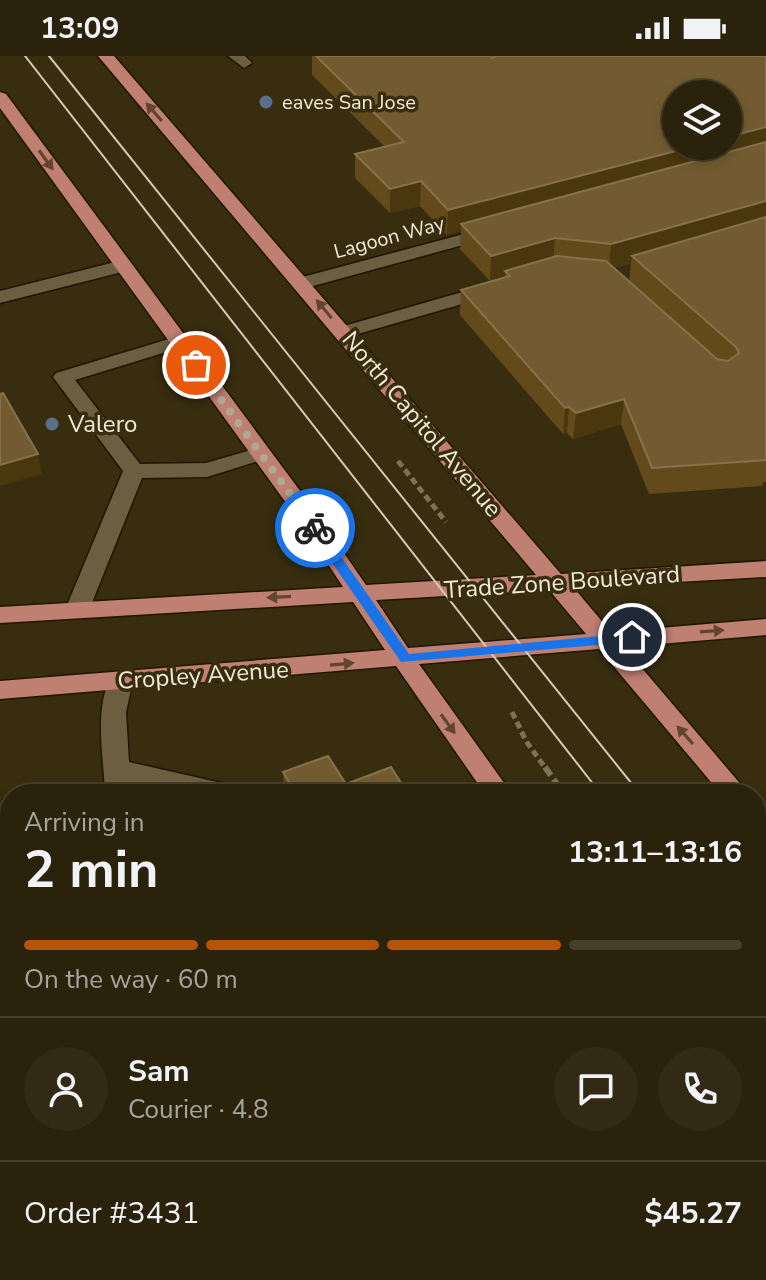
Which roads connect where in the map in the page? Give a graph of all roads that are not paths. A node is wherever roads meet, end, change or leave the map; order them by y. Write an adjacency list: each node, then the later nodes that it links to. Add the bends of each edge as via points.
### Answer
1 (106, 56): 5 (main road, North Capitol Avenue, one-way to 1)
2 (0, 97): 4 (main road, one-way to 4)
3 (507, 228): 5 (street, Lagoon Way)
4 (123, 266): 7 (street); 9 (main road)
5 (302, 283): 8 (main road, North Capitol Avenue, one-way to 5)
6 (512, 284): 8 (street)
7 (0, 297)
8 (344, 332): 13 (main road, North Capitol Avenue)
9 (179, 342): 10 (main road); 11 (street, via 63,377)
10 (261, 453): 11 (street, via 207,470); 14 (main road)
11 (134, 471): 15 (street)
12 (766, 569): 13 (main road, Trade Zone Boulevard)
13 (555, 582): 14 (main road, Trade Zone Boulevard); 18 (main road, North Capitol Avenue)
14 (357, 593): 15 (main road, one-way to 15); 19 (main road)
15 (77, 610): 16 (main road)
16 (0, 615)
17 (766, 627): 18 (main road, one-way to 17)
18 (606, 639): 19 (main road); 25 (main road, North Capitol Avenue, one-way to 18)
19 (405, 658): 20 (main road, Cropley Avenue, one-way to 19); 24 (main road, one-way to 24)
20 (121, 681): 21 (main road, Cropley Avenue); 22 (street, via 114,712)
21 (0, 690)
22 (117, 781): 23 (street)
23 (142, 784)
24 (492, 784)
25 (728, 784)

